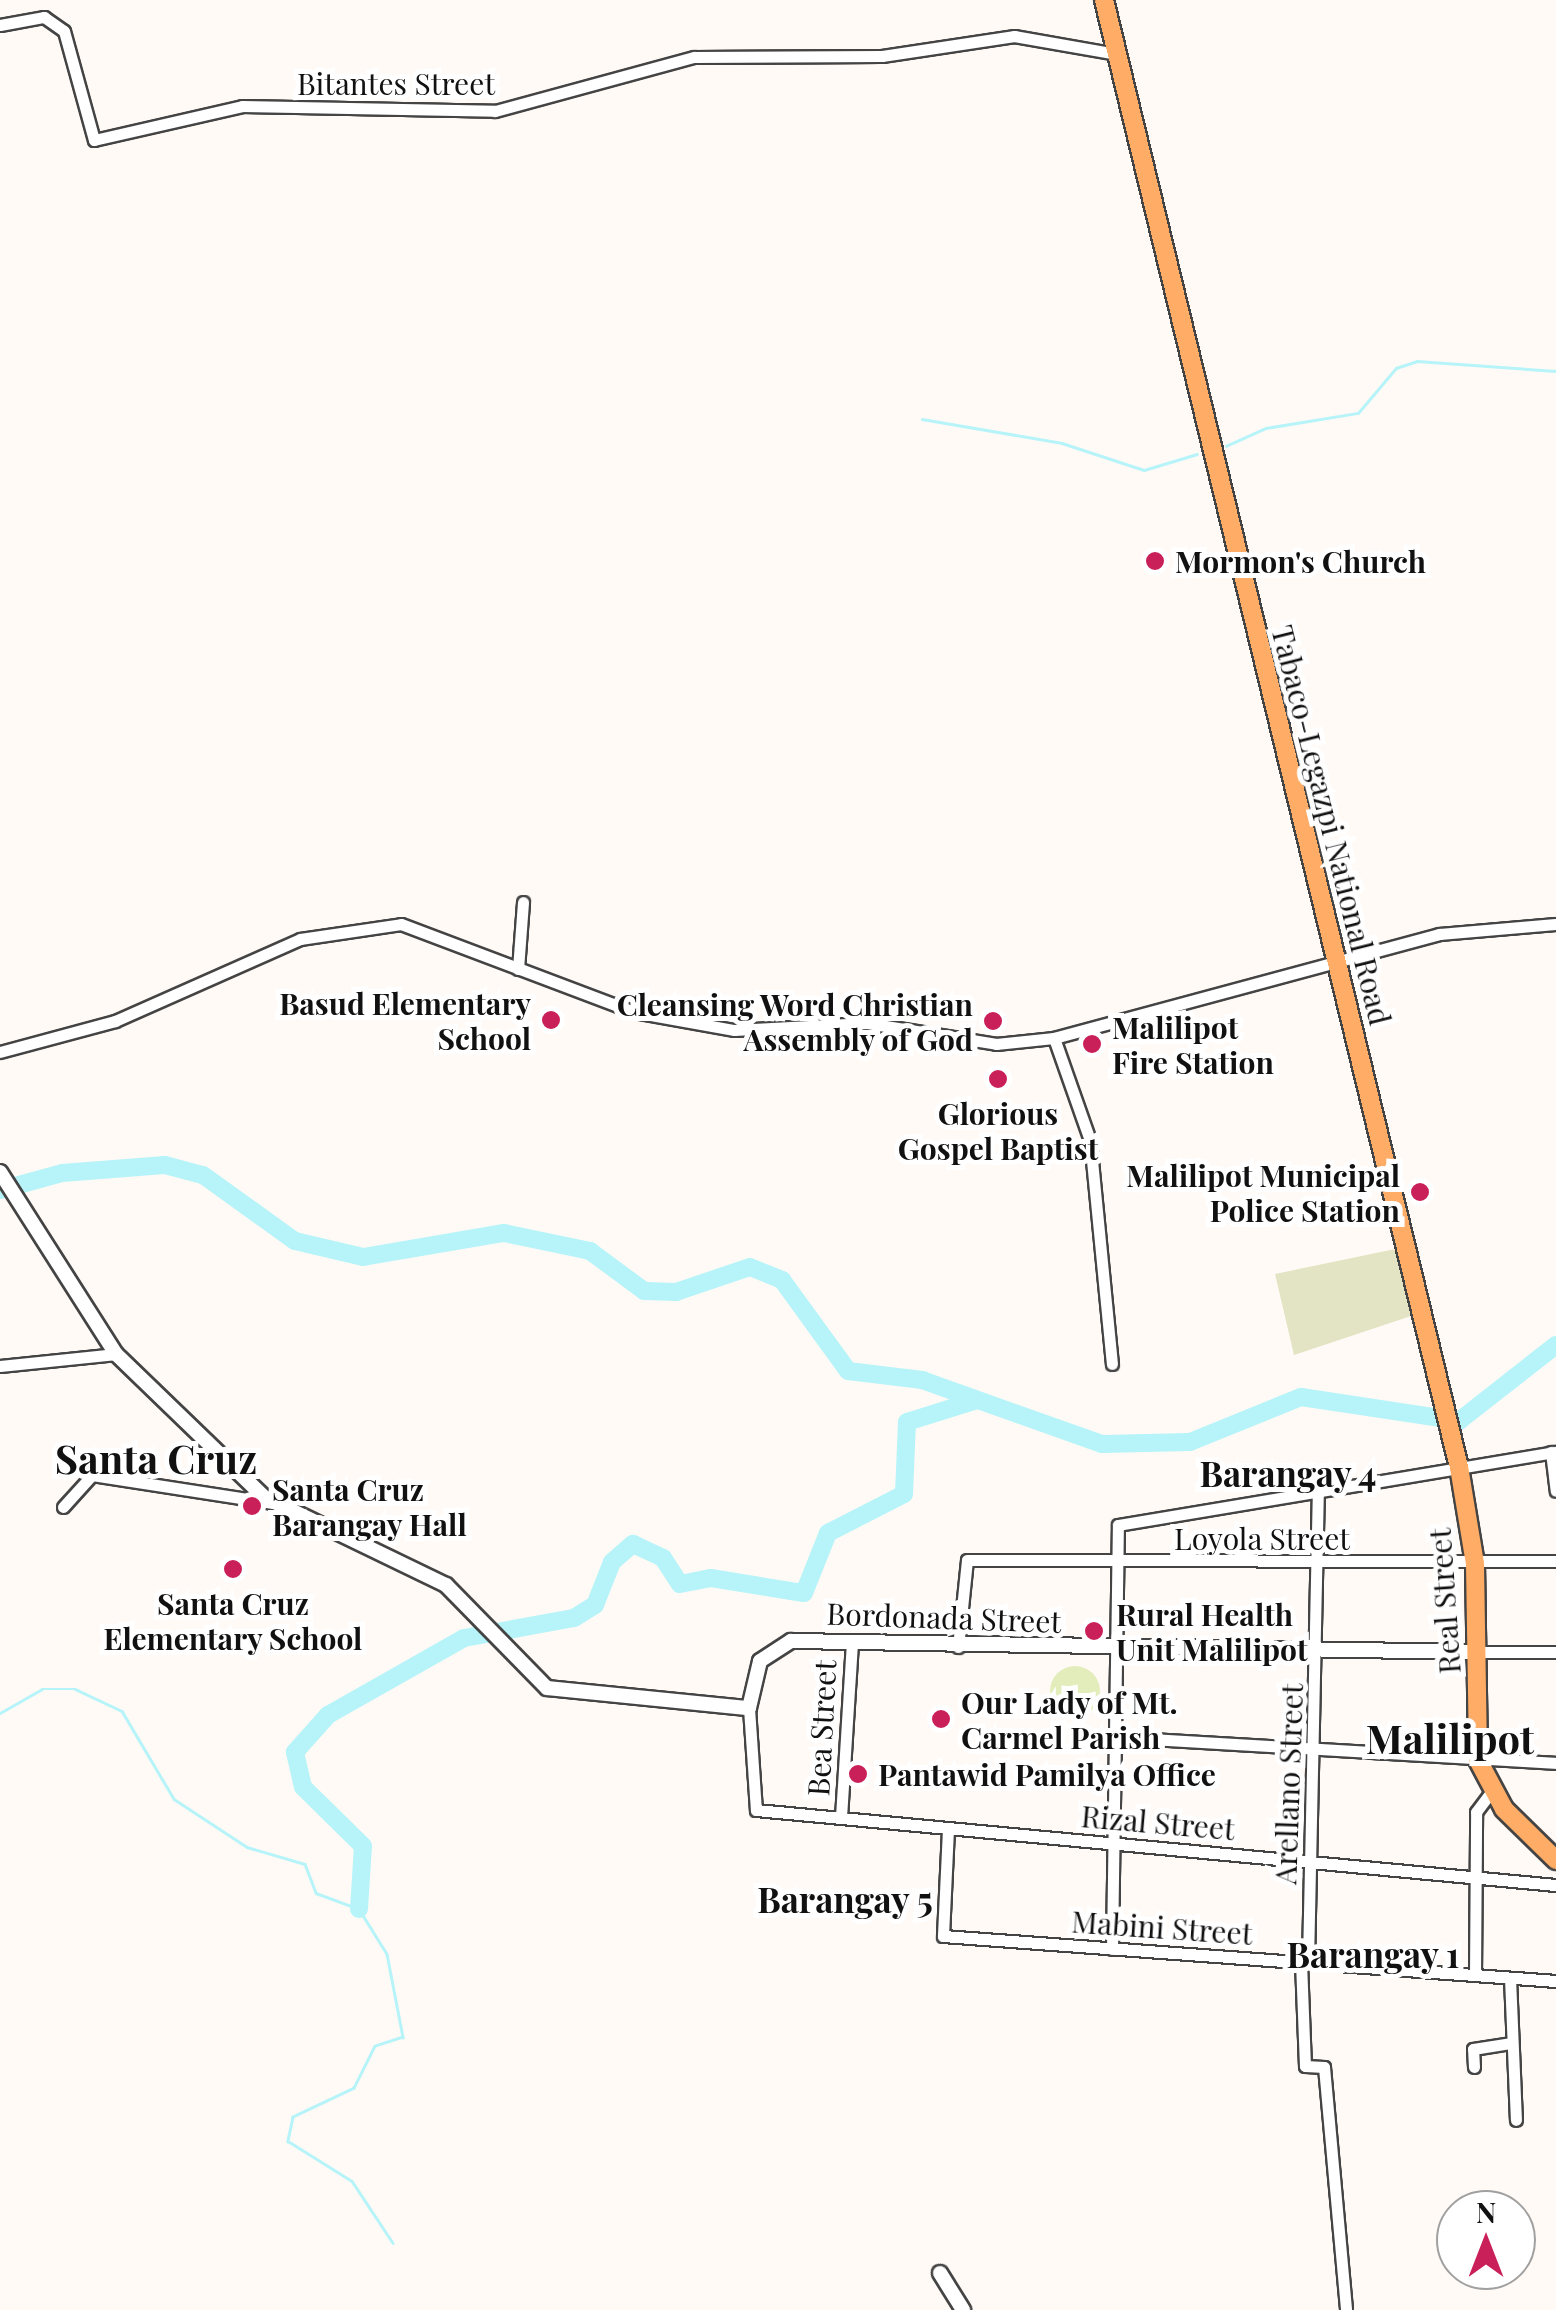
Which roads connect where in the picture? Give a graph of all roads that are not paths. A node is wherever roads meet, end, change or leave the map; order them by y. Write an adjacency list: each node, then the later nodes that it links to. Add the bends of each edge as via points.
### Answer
1 (1104, 0): 3 (main road, Tabaco-Legazpi National Road)
2 (0, 25): 3 (street, Bitantes Street, via 44,17 64,31 94,140 242,106 495,111 694,57 882,56 1014,36)
3 (1117, 54): 6 (main road, Tabaco-Legazpi National Road)
4 (523, 902): 7 (street)
5 (1556, 924): 6 (street, via 1439,934)
6 (1336, 956): 8 (street); 14 (main road, Tabaco-Legazpi National Road)
7 (518, 969): 8 (street, via 610,1006 734,1030 856,1022 996,1044); 9 (street, via 416,926 328,931 115,1021)
8 (1054, 1038): 12 (street, via 1090,1140)
9 (0, 1052)
10 (0, 1172): 11 (street)
11 (116, 1354): 13 (street); 19 (street)
12 (1112, 1364)
13 (0, 1366)
14 (1450, 1430): 16 (main road, Real Street)
15 (1554, 1452): 16 (street); 18 (street)
16 (1459, 1467): 17 (street); 24 (main road, Real Street)
17 (1318, 1488): 22 (street, via 1118,1525); 23 (street, Arellano Street)
18 (1556, 1491)
19 (273, 1503): 20 (street, via 92,1475); 31 (street, via 422,1570 529,1674 572,1695)
20 (63, 1507)
21 (1556, 1561): 24 (street, Loyola Street)
22 (1119, 1563): 23 (street, Loyola Street); 26 (street, Loyola Street, via 967,1560); 27 (street)
23 (1318, 1564): 24 (street, Loyola Street); 28 (street, Arellano Street)
24 (1474, 1564): 29 (main road, Real Street)
25 (852, 1641): 26 (street, Bordonada Street); 31 (street, Bordonada Street, via 770,1649); 37 (street, Bea Street)
26 (958, 1647): 27 (street, Bordonada Street)
27 (1119, 1650): 28 (street, Bordonada Street); 32 (street)
28 (1316, 1652): 29 (street, Bordonada Street); 33 (street, Arellano Street)
29 (1477, 1652): 30 (street); 34 (main road, Real Street)
30 (1556, 1652)
31 (749, 1708): 37 (street, Rizal Street, via 756,1810)
32 (1118, 1736): 33 (street); 39 (street)
33 (1315, 1751): 34 (street); 41 (street, Arellano Street)
34 (1478, 1760): 35 (street); 36 (main road, Real Street)
35 (1556, 1764)
36 (1491, 1792): 40 (main road, Real Street); 42 (street, via 1476,1812)
37 (841, 1817): 38 (street, Rizal Street)
38 (948, 1829): 39 (street, Rizal Street); 44 (street, Mabini Street, via 944,1936)
39 (1116, 1842): 41 (street, Rizal Street); 44 (street)
40 (1556, 1860)
41 (1311, 1861): 42 (street, Rizal Street); 45 (street, Arellano Street)
42 (1476, 1877): 43 (street, Rizal Street); 46 (street)
43 (1556, 1885)
44 (1112, 1949): 45 (street, Mabini Street)
45 (1305, 1962): 46 (street, Mabini Street); 54 (street, Arellano Street, via 1305,2066 1324,2067)
46 (1475, 1975): 47 (street, Mabini Street)
47 (1510, 1978): 48 (street, Mabini Street); 49 (street)
48 (1556, 1981)
49 (1509, 2043): 50 (street, via 1472,2049); 51 (street)
50 (1474, 2067)
51 (1516, 2120)
52 (940, 2273): 53 (street)
53 (962, 2310)
54 (1346, 2310)

